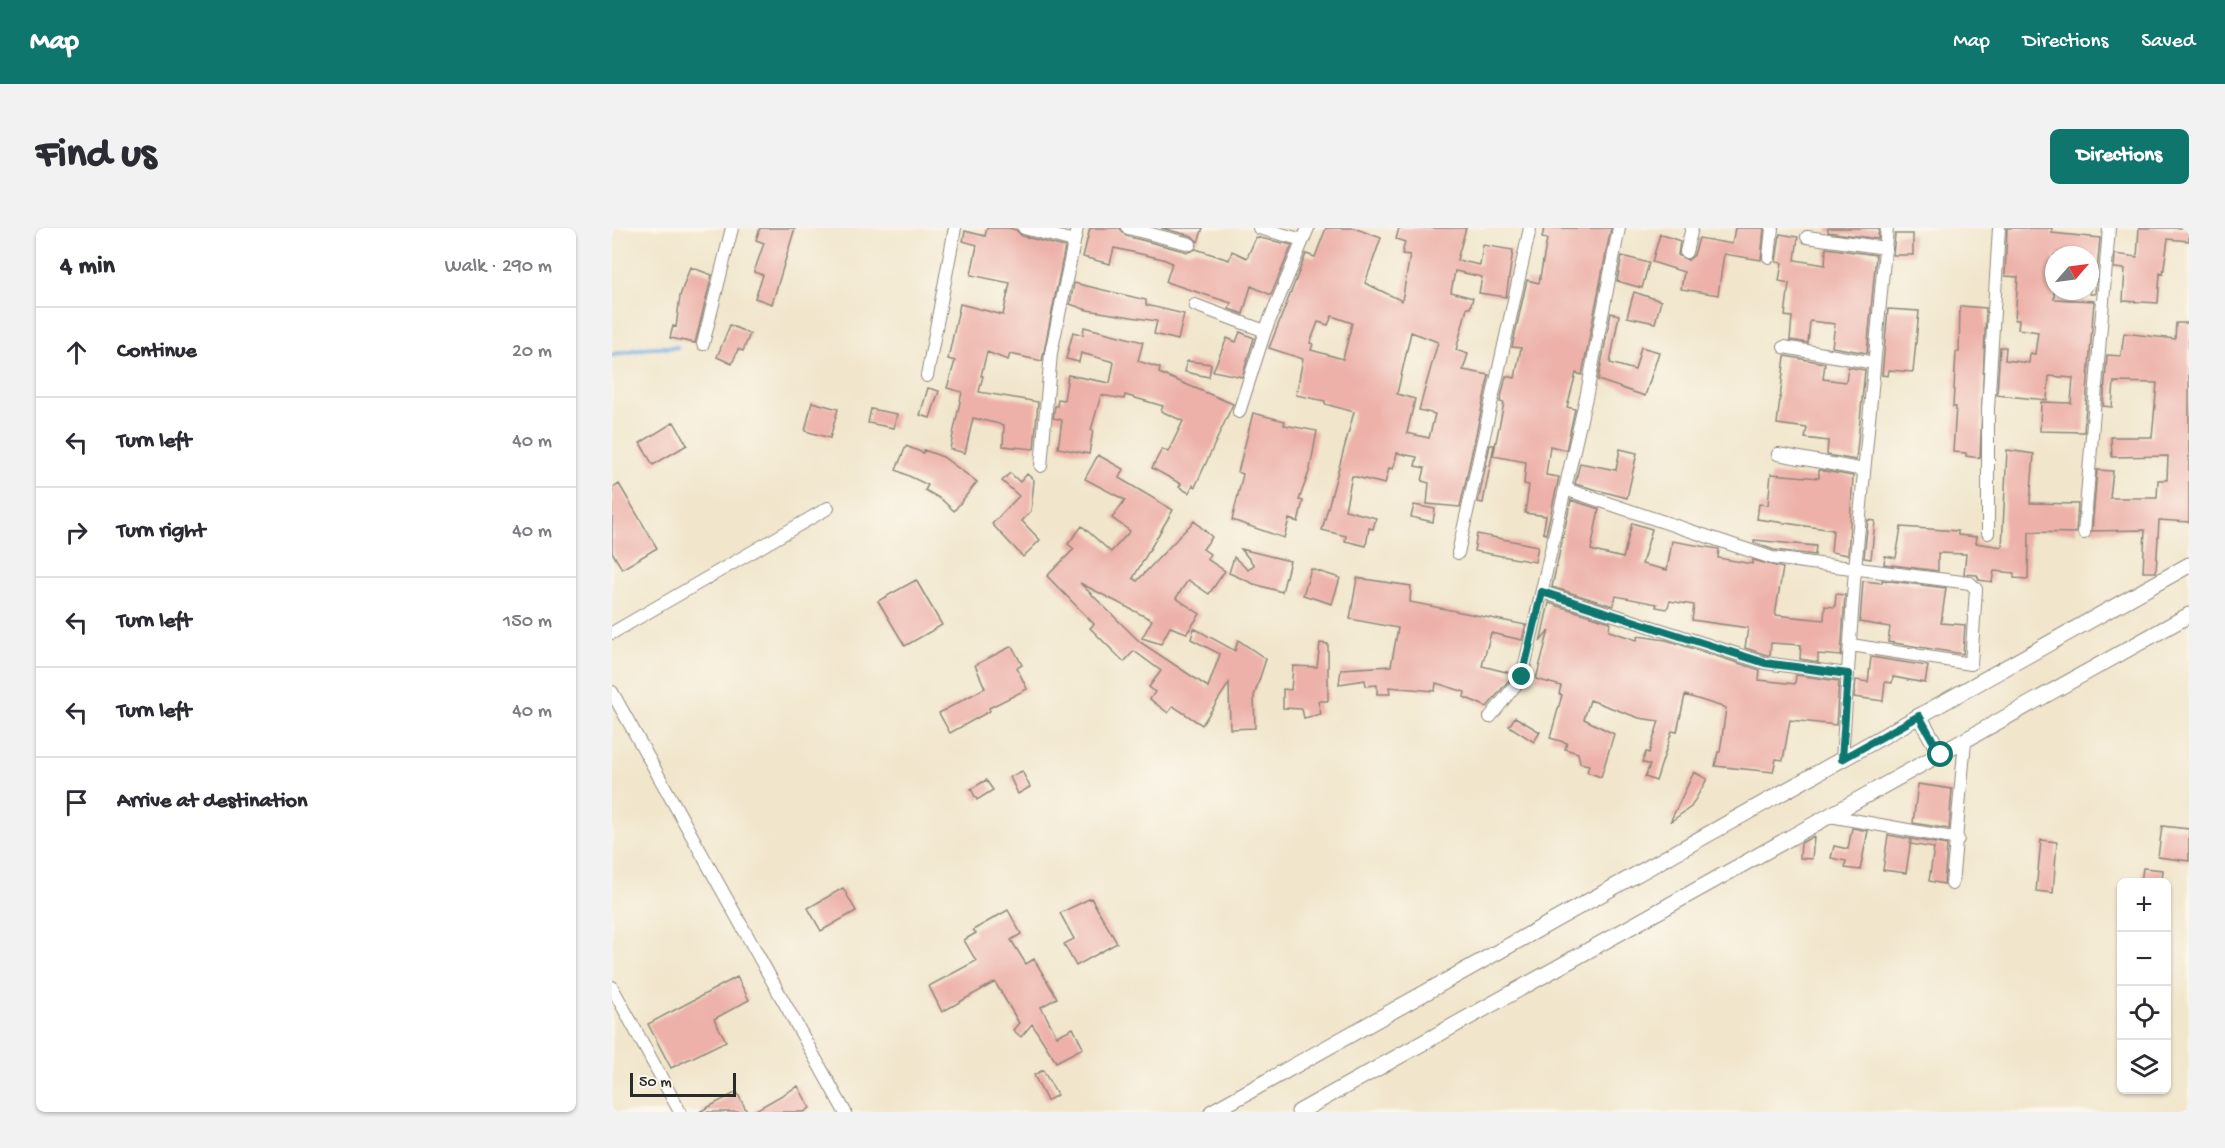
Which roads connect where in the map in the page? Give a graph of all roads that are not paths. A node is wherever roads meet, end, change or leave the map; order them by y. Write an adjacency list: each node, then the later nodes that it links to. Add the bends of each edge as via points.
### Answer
1 (732, 228): 23 (street)
2 (955, 228): 26 (street)
3 (1024, 228): 16 (street)
4 (1077, 228): 16 (street)
5 (1128, 228): 17 (street)
6 (1259, 228): 14 (street)
7 (1530, 228): 35 (street)
8 (1619, 228): 31 (street)
9 (1692, 228): 19 (street)
10 (1772, 228): 20 (street)
11 (1887, 228): 18 (street)
12 (1999, 228): 33 (street, via 1988,409)
13 (2109, 228): 34 (street)
14 (1306, 234): 22 (street)
15 (1807, 237): 18 (street)
16 (1074, 242): 29 (street, via 1051,352)
17 (1190, 243)
18 (1886, 248): 25 (street)
19 (1686, 252)
20 (1769, 257)
21 (1195, 306): 22 (street)
22 (1265, 331): 27 (street)
23 (703, 344)
24 (1784, 348): 25 (street)
25 (1874, 363): 30 (street)
26 (927, 376)
27 (1239, 412)
28 (1778, 454): 30 (street)
29 (1041, 466)
30 (1864, 470): 37 (street)
31 (1565, 489): 37 (street, via 1701,532 1751,553); 38 (street)
32 (828, 508): 40 (street)
33 (1988, 533)
34 (2084, 533)
35 (1458, 553)
36 (2189, 565): 44 (street)
37 (1855, 569): 41 (street); 41 (street, via 1970,582 1976,589 1971,664)
38 (1542, 592): 42 (street, via 1765,663); 45 (street, via 1522,677)
39 (2189, 615): 46 (street)
40 (612, 633)
41 (1851, 645): 42 (street)
42 (1848, 674): 48 (street)
43 (612, 692): 54 (street)
44 (1919, 716): 47 (street); 48 (street)
45 (1490, 717)
46 (1965, 741): 47 (street); 50 (street)
47 (1941, 755): 49 (street)
48 (1842, 759): 55 (street)
49 (1830, 816): 50 (street); 56 (street)
50 (1958, 839): 51 (street)
51 (1952, 884)
52 (612, 987): 53 (street)
53 (680, 1112)
54 (845, 1112)
55 (1212, 1112)
56 (1299, 1112)

